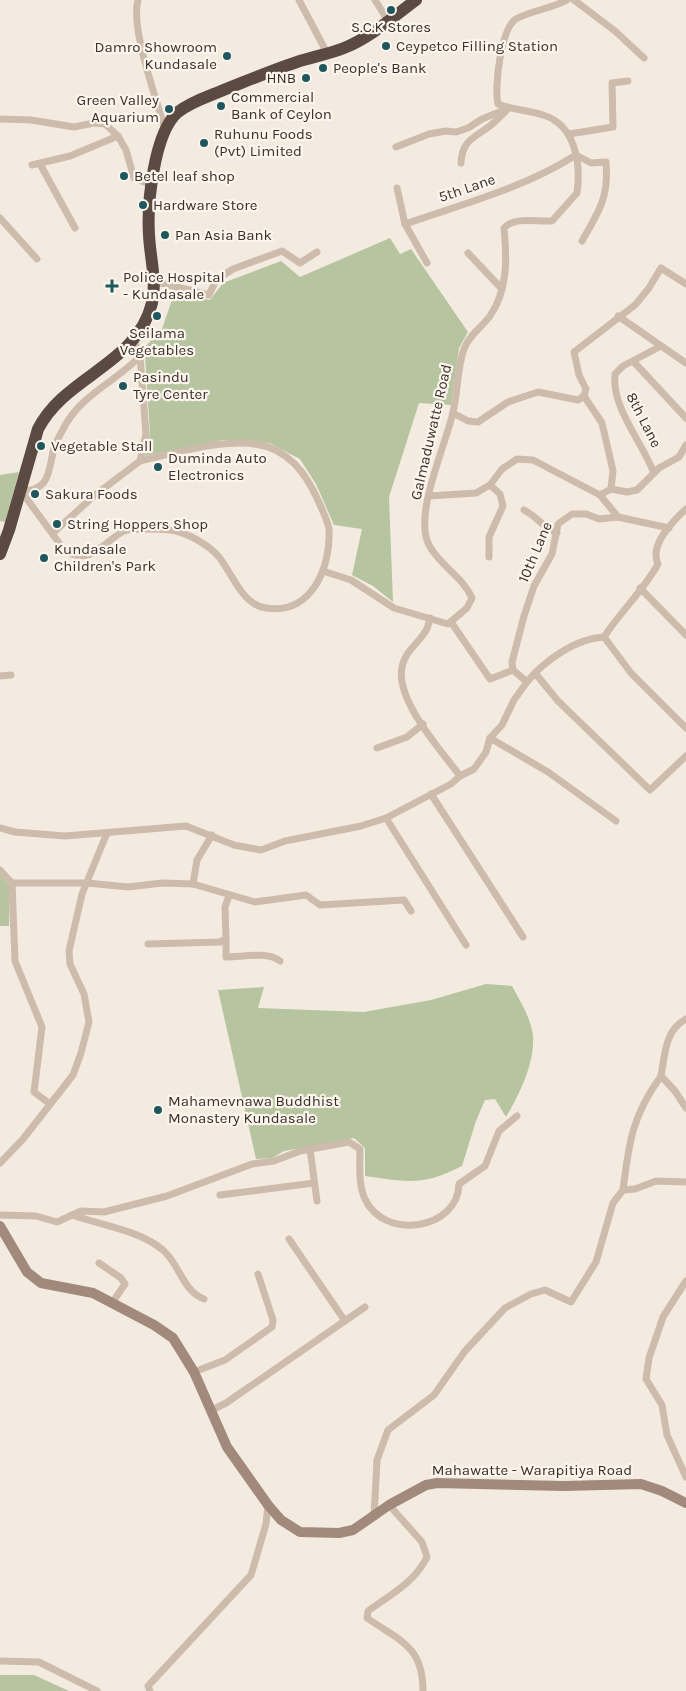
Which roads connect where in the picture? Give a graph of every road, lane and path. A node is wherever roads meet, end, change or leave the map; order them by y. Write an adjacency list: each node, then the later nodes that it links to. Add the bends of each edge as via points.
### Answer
1 (138, 0): 13 (street, via 140,36)
2 (299, 0): 8 (street)
3 (374, 0): 7 (street)
4 (416, 0): 7 (highway)
5 (567, 0): 11 (street, via 516,19 509,26 495,94 498,104)
6 (574, 0): 9 (street)
7 (388, 21): 8 (highway, via 355,42)
8 (327, 53): 13 (highway, via 189,105 176,114)
9 (644, 58)
10 (628, 82): 14 (street, via 612,83 614,127)
11 (509, 108): 14 (street, via 555,120); 16 (street, via 462,130 429,134); 18 (street, via 468,141)
12 (0, 119): 15 (street, via 62,126 105,124)
13 (165, 130): 21 (highway)
14 (569, 134): 17 (street, Galmaduwatte Road)
15 (118, 136): 19 (street, via 70,156); 21 (street, via 134,178)
16 (396, 147)
17 (576, 155): 24 (street, 5th Lane, via 527,182); 26 (street, via 591,163 606,162 608,178 604,201); 33 (street, Galmaduwatte Road, via 576,193 552,220 516,220 504,228 508,264)
18 (461, 163)
19 (40, 164): 20 (street); 25 (street)
20 (32, 165)
21 (153, 185): 31 (highway, via 149,233)
22 (397, 188): 24 (street)
23 (0, 218): 29 (street)
24 (405, 224): 30 (street)
25 (75, 228)
26 (582, 241)
27 (317, 252): 31 (street, via 300,263 282,251 233,269 216,280 209,296)
28 (468, 253): 33 (street)
29 (37, 259)
30 (427, 262)
31 (153, 281): 35 (highway, via 152,303)
32 (686, 284): 34 (street, via 661,268 635,305)
33 (502, 289): 41 (street, Galmaduwatte Road, via 490,315 464,348)
34 (618, 316): 36 (street); 40 (street, via 574,352 586,389)
35 (134, 340): 37 (street); 48 (highway, via 106,366 52,406 38,429)
36 (661, 346): 38 (street, 8th Lane); 39 (street)
37 (140, 356): 44 (street, via 146,434); 48 (street, via 88,398 67,422 55,447 45,482 33,491)
38 (633, 361): 42 (street); 45 (street, 8th Lane, via 615,374 613,388)
39 (686, 362)
40 (584, 396): 41 (street, via 578,400 538,392 508,402 478,422); 47 (street, via 602,423 613,471)
41 (453, 413): 50 (street, Galmaduwatte Road)
42 (686, 418)
43 (686, 445): 45 (street, via 678,456)
44 (140, 461): 57 (street); 61 (street, via 223,444 268,448 296,464 312,486 329,526 328,554)
45 (654, 473): 47 (street, via 637,490 627,492)
46 (490, 485): 49 (street, via 502,469 517,459 533,460); 50 (street, via 476,493); 60 (street, via 500,494 503,506 489,536)
47 (611, 488): 49 (street)
48 (20, 491): 55 (highway); 57 (street)
49 (600, 495): 54 (street)
50 (429, 496): 64 (street, Galmaduwatte Road, via 425,525 429,545 472,598 467,608)
51 (524, 510): 58 (street, via 537,517 545,528)
52 (686, 510): 53 (street)
53 (682, 515): 56 (street)
54 (618, 517): 56 (street, 10th Lane); 58 (street, 10th Lane, via 599,519 586,514 572,514 558,524)
55 (5, 528): 59 (highway)
56 (668, 528): 62 (street, via 656,547 654,556 658,564)
57 (53, 533): 61 (street, via 65,551 75,556 86,556 126,530 181,533 218,556 244,595 266,608 283,608 303,601 313,591)
58 (557, 533): 67 (street, 10th Lane, via 552,554 534,586 524,616 512,662)
59 (0, 554)
60 (489, 557)
61 (323, 571): 63 (street, via 351,580 394,608)
62 (640, 588): 65 (street); 66 (street)
63 (430, 618): 64 (street, via 448,624); 72 (street, via 425,632 408,650 400,684 406,700)
64 (451, 622): 67 (street, via 490,679)
65 (686, 635)
66 (604, 637): 68 (street, via 579,643); 73 (street, via 631,673)
67 (513, 670): 71 (street)
68 (535, 673): 71 (street); 76 (street, via 558,701 650,790)
69 (10, 675): 70 (street)
70 (0, 676)
71 (527, 682): 74 (street, via 502,725)
72 (423, 724): 75 (street, via 406,737); 77 (street)
73 (686, 728)
74 (490, 738): 77 (street, via 486,752 474,769); 80 (street, via 548,772)
75 (377, 748)
76 (686, 756)
77 (460, 776): 78 (street)
78 (431, 794): 79 (street); 90 (street)
79 (386, 818): 83 (street, via 261,850 234,845); 93 (street)
80 (616, 821)
81 (0, 828): 82 (street, via 65,836)
82 (107, 833): 83 (street, via 186,826); 86 (street)
83 (212, 835): 87 (street, via 197,860)
84 (0, 870): 85 (street)
85 (12, 883): 86 (street); 97 (street, via 15,961 42,1027 34,1092)
86 (86, 883): 87 (street, via 128,887 162,882); 97 (street, via 70,964 84,994 89,1022 73,1075)
87 (193, 884): 88 (street)
88 (228, 896): 89 (street, via 255,902 306,895 320,905 404,900); 91 (street)
89 (411, 911)
90 (523, 937)
91 (226, 939): 92 (street, via 220,942); 94 (street, via 226,957 264,956)
92 (148, 944)
93 (466, 945)
94 (280, 961)
95 (686, 1019): 96 (street, via 676,1025 666,1044)
96 (661, 1076): 98 (street); 104 (street, via 646,1096 630,1135)
97 (50, 1104): 101 (street)
98 (686, 1108)
99 (517, 1116): 100 (street, via 498,1131 486,1166 459,1184 459,1194 451,1209 415,1227 398,1226 383,1218 365,1200 360,1175 360,1149 356,1144 349,1142)
100 (310, 1149): 103 (street); 107 (street, via 274,1161 252,1164 167,1196 104,1212 81,1211)
101 (0, 1163)
102 (686, 1182): 104 (street, via 656,1181)
103 (314, 1183): 105 (street); 106 (street)
104 (623, 1190): 124 (street, via 612,1202 596,1262 571,1302 545,1290 505,1308 465,1351 434,1396 388,1430 377,1460)
105 (220, 1196)
106 (316, 1201)
107 (72, 1215): 108 (street, via 57,1222 36,1216); 114 (street, via 142,1238 160,1248 170,1256 188,1288)
108 (0, 1216)
109 (0, 1226): 115 (street, Mahawatte - Warapitiya Road, via 27,1272 42,1283 93,1292)
110 (289, 1239): 117 (street)
111 (99, 1263): 115 (street, via 125,1284)
112 (258, 1274): 118 (street, via 273,1320 272,1327 225,1360)
113 (686, 1281): 120 (street, via 663,1316 649,1358 646,1379 662,1405 666,1435)
114 (204, 1299)
115 (112, 1303): 118 (street, Mahawatte - Warapitiya Road, via 173,1338)
116 (365, 1307): 117 (street)
117 (345, 1320): 119 (street, via 226,1404)
118 (194, 1372): 119 (street, Mahawatte - Warapitiya Road)
119 (212, 1410): 122 (street, Mahawatte - Warapitiya Road, via 227,1447)
120 (686, 1478)
121 (686, 1503): 123 (street, Mahawatte - Warapitiya Road, via 641,1484 437,1483 426,1485)
122 (268, 1505): 124 (street, Mahawatte - Warapitiya Road, via 281,1520 300,1532 339,1533 353,1530); 127 (street, via 252,1575 148,1686)
123 (389, 1505): 124 (street, Mahawatte - Warapitiya Road); 128 (street, via 422,1542 427,1557 410,1581 368,1611 367,1618 406,1644 417,1656 423,1674)
124 (374, 1518)
125 (0, 1661): 126 (street, via 39,1662)
126 (97, 1691)
127 (150, 1691)
128 (422, 1691)

